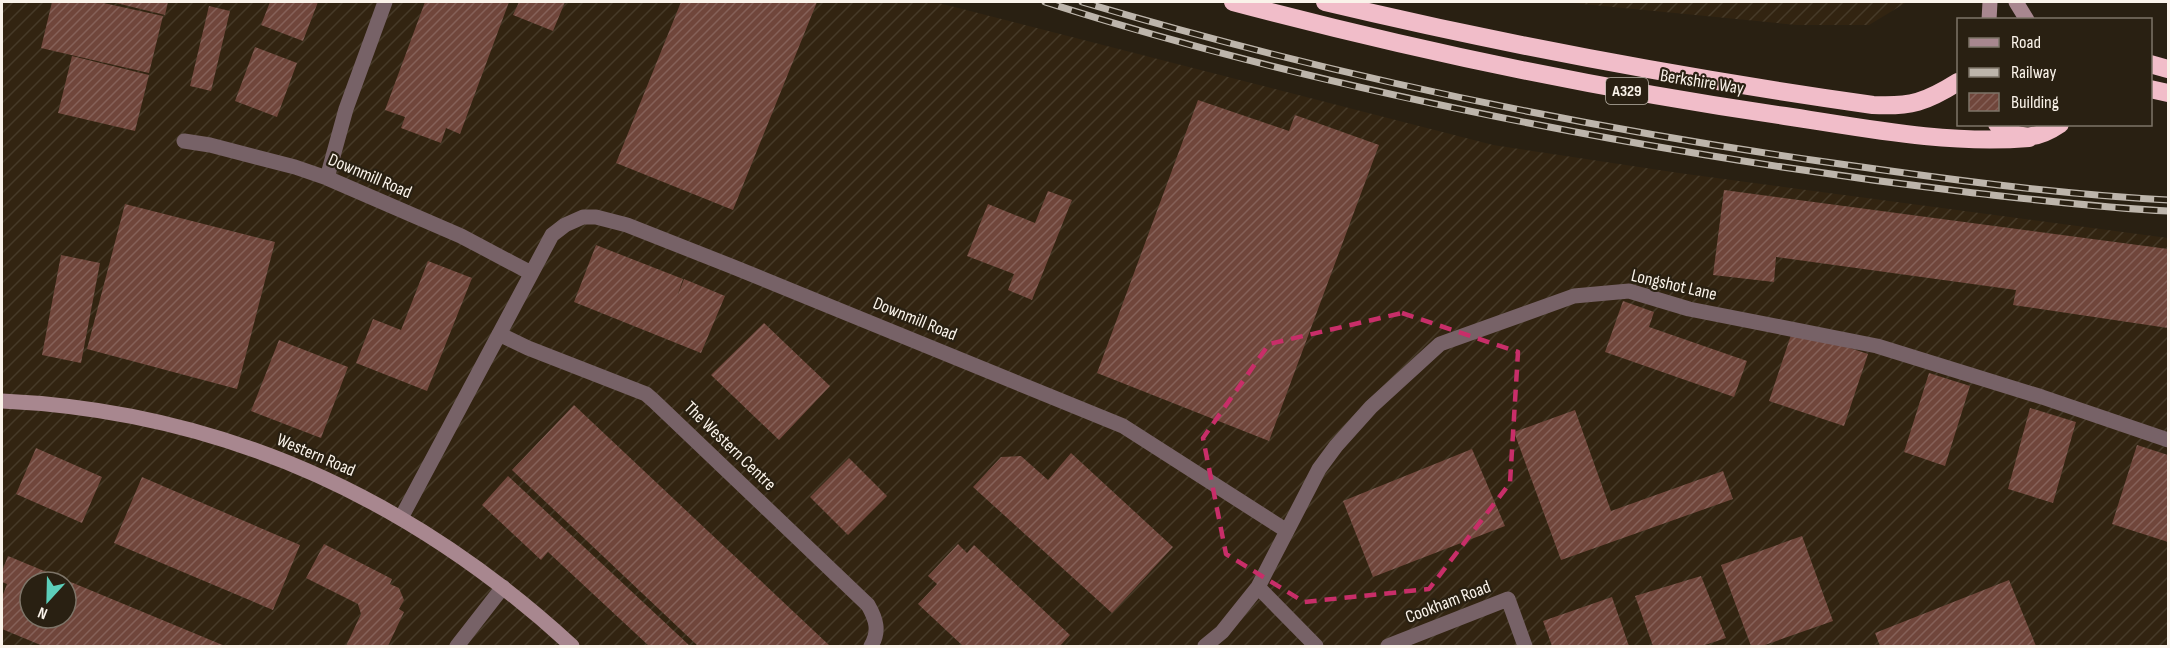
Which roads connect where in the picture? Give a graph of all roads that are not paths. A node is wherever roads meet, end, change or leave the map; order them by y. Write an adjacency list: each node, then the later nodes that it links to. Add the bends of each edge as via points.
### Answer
1 (385, 2): 17 (street, via 346,109)
2 (1233, 2): 15 (highway, Berkshire Way / A329, via 1358,35 1628,92 1921,135 1973,140)
3 (1325, 2): 10 (highway, Berkshire Way / A329, via 1599,62 1873,105 1910,105)
4 (1990, 2): 6 (street)
5 (2016, 2): 7 (street)
6 (1989, 18)
7 (2026, 18)
8 (2152, 64): 9 (highway)
9 (2169, 69)
10 (1957, 83)
11 (2152, 89): 12 (highway)
12 (2169, 93)
13 (2000, 126): 15 (highway)
14 (2057, 126): 15 (highway, A329)
15 (2029, 138)
16 (184, 141): 17 (street, Downmill Road)
17 (327, 178): 18 (street, Downmill Road, via 461,236)
18 (531, 273): 19 (street, Downmill Road); 23 (street, Downmill Road, via 552,235 565,225 583,217 596,217 627,225 1123,426)
19 (499, 334): 22 (street, Downmill Road); 28 (street, The Western Centre, via 646,394 868,604 876,623 877,636)
20 (2, 401): 22 (street, Western Road, via 112,413 205,434 331,480)
21 (2169, 440): 23 (street, Longshot Lane, via 1877,346 1689,309 1629,291 1574,296 1440,344 1371,407 1336,446 1319,469)
22 (400, 518): 24 (street, Western Road)
23 (1287, 531): 25 (street, Longshot Lane)
24 (503, 587): 26 (street); 27 (street, Western Road)
25 (1258, 587): 29 (street, Longshot Lane, via 1222,632); 30 (street)
26 (457, 646)
27 (572, 646)
28 (872, 646)
29 (1205, 646)
30 (1316, 646)
31 (1388, 646): 32 (street, Cookham Road, via 1508,600)
32 (1525, 646)

